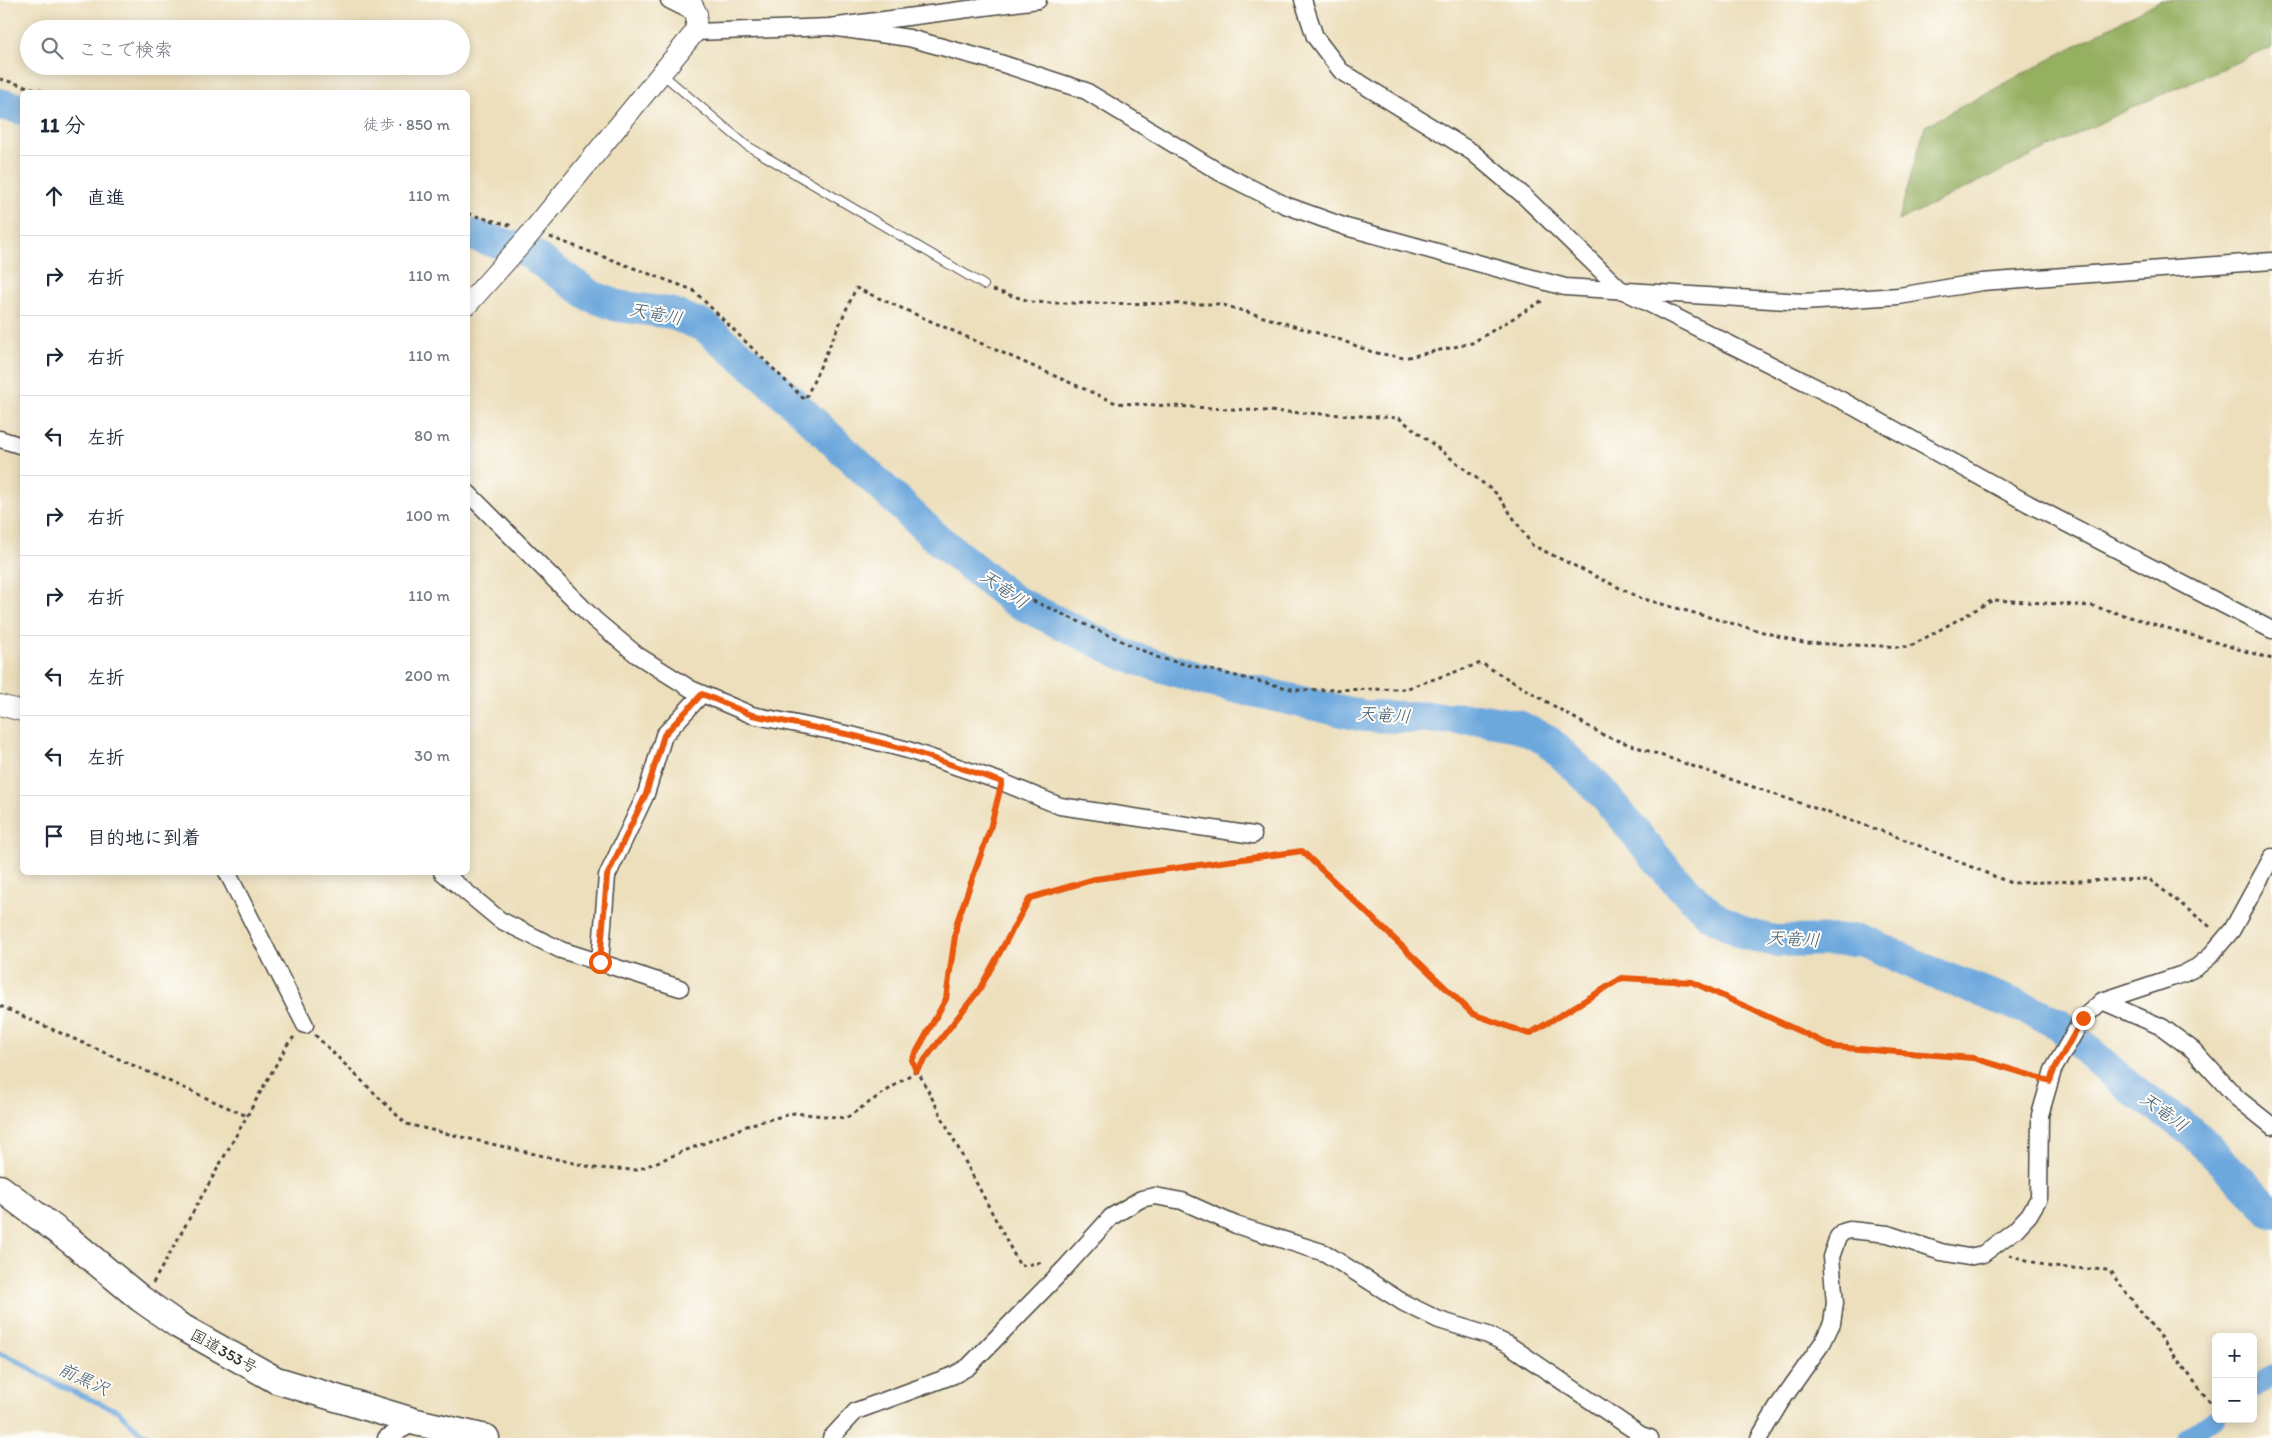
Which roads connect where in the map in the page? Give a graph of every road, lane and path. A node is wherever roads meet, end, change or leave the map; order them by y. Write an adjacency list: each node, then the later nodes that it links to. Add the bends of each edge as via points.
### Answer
1 (669, 0): 4 (street)
2 (1038, 0): 5 (street)
3 (1304, 0): 14 (street, via 1316,37 1341,71 1472,152 1523,195)
4 (694, 15): 5 (street); 6 (street)
5 (830, 27): 13 (street, via 909,38 997,62 1086,92 1219,172 1285,206 1346,227)
6 (662, 73): 10 (street); 12 (lane, via 746,146)
7 (0, 79): 8 (path)
8 (39, 90)
9 (470, 215): 10 (path)
10 (529, 235): 15 (street); 21 (path, via 693,290 805,400 856,288 1116,403 1399,418 1497,494 1532,544 1640,598 1803,643 1909,648 1993,600 2093,606)
11 (2272, 262): 14 (street, via 1982,282 1899,296 1803,302)
12 (984, 285): 13 (path, via 1015,298 1042,303 1220,304 1372,352 1404,358 1472,343)
13 (1565, 287): 14 (street)
14 (1620, 289): 20 (street, via 1843,402 1961,468)
15 (470, 302)
16 (0, 439): 17 (street)
17 (20, 445)
18 (470, 495): 22 (street, via 595,620 637,655)
19 (1018, 594): 30 (path, via 1159,658 1296,690 1405,690 1481,662 1605,736 1890,834 2011,883 2149,880)
20 (2272, 630)
21 (2272, 659)
22 (702, 694): 25 (street, via 752,715 889,745); 31 (street, via 664,735 646,794 607,876)
23 (0, 705): 24 (street)
24 (20, 710)
25 (1002, 782): 26 (street, via 1060,806); 36 (path, via 990,829 957,922 946,999 912,1060)
26 (1253, 835)
27 (2272, 857): 30 (street)
28 (229, 875): 35 (street)
29 (446, 875): 31 (street, via 500,920 561,950)
30 (2225, 939): 33 (street, via 2197,967)
31 (600, 962): 32 (street)
32 (680, 988)
33 (2102, 1001): 37 (street, via 2083,1018); 39 (street, via 2162,1027 2193,1050 2238,1098)
34 (0, 1006): 38 (path)
35 (305, 1024): 36 (path, via 406,1124 595,1168 637,1170 752,1124 794,1113 846,1118); 38 (path, via 287,1045)
36 (916, 1071): 37 (path, via 979,990 1030,898 1095,879 1302,851 1473,1014 1529,1034 1622,978 1692,982 1834,1047 1973,1058); 42 (path, via 1020,1266 1042,1264)
37 (2052, 1076): 41 (street, via 2040,1114 2038,1198 2029,1215)
38 (247, 1116): 43 (path, via 160,1274)
39 (2272, 1126)
40 (0, 1188): 43 (highway, 国道353号)
41 (1990, 1249): 44 (path, via 2051,1266 2108,1270); 50 (street, via 1976,1255 1957,1256 1888,1234 1842,1232 1831,1257 1835,1303 1832,1323 1823,1342)
42 (1049, 1259)
43 (141, 1300): 45 (highway, 国道353号, via 178,1325 276,1380)
44 (2212, 1405)
45 (416, 1422): 47 (street); 48 (highway, 国道353号)
46 (1643, 1437): 49 (street, via 1510,1345 1439,1320 1404,1303 1325,1253 1236,1225 1182,1201 1155,1196 1141,1199 1111,1217 968,1367 954,1376 856,1411)
47 (386, 1438)
48 (486, 1438)
49 (831, 1438)
50 (1758, 1438)

